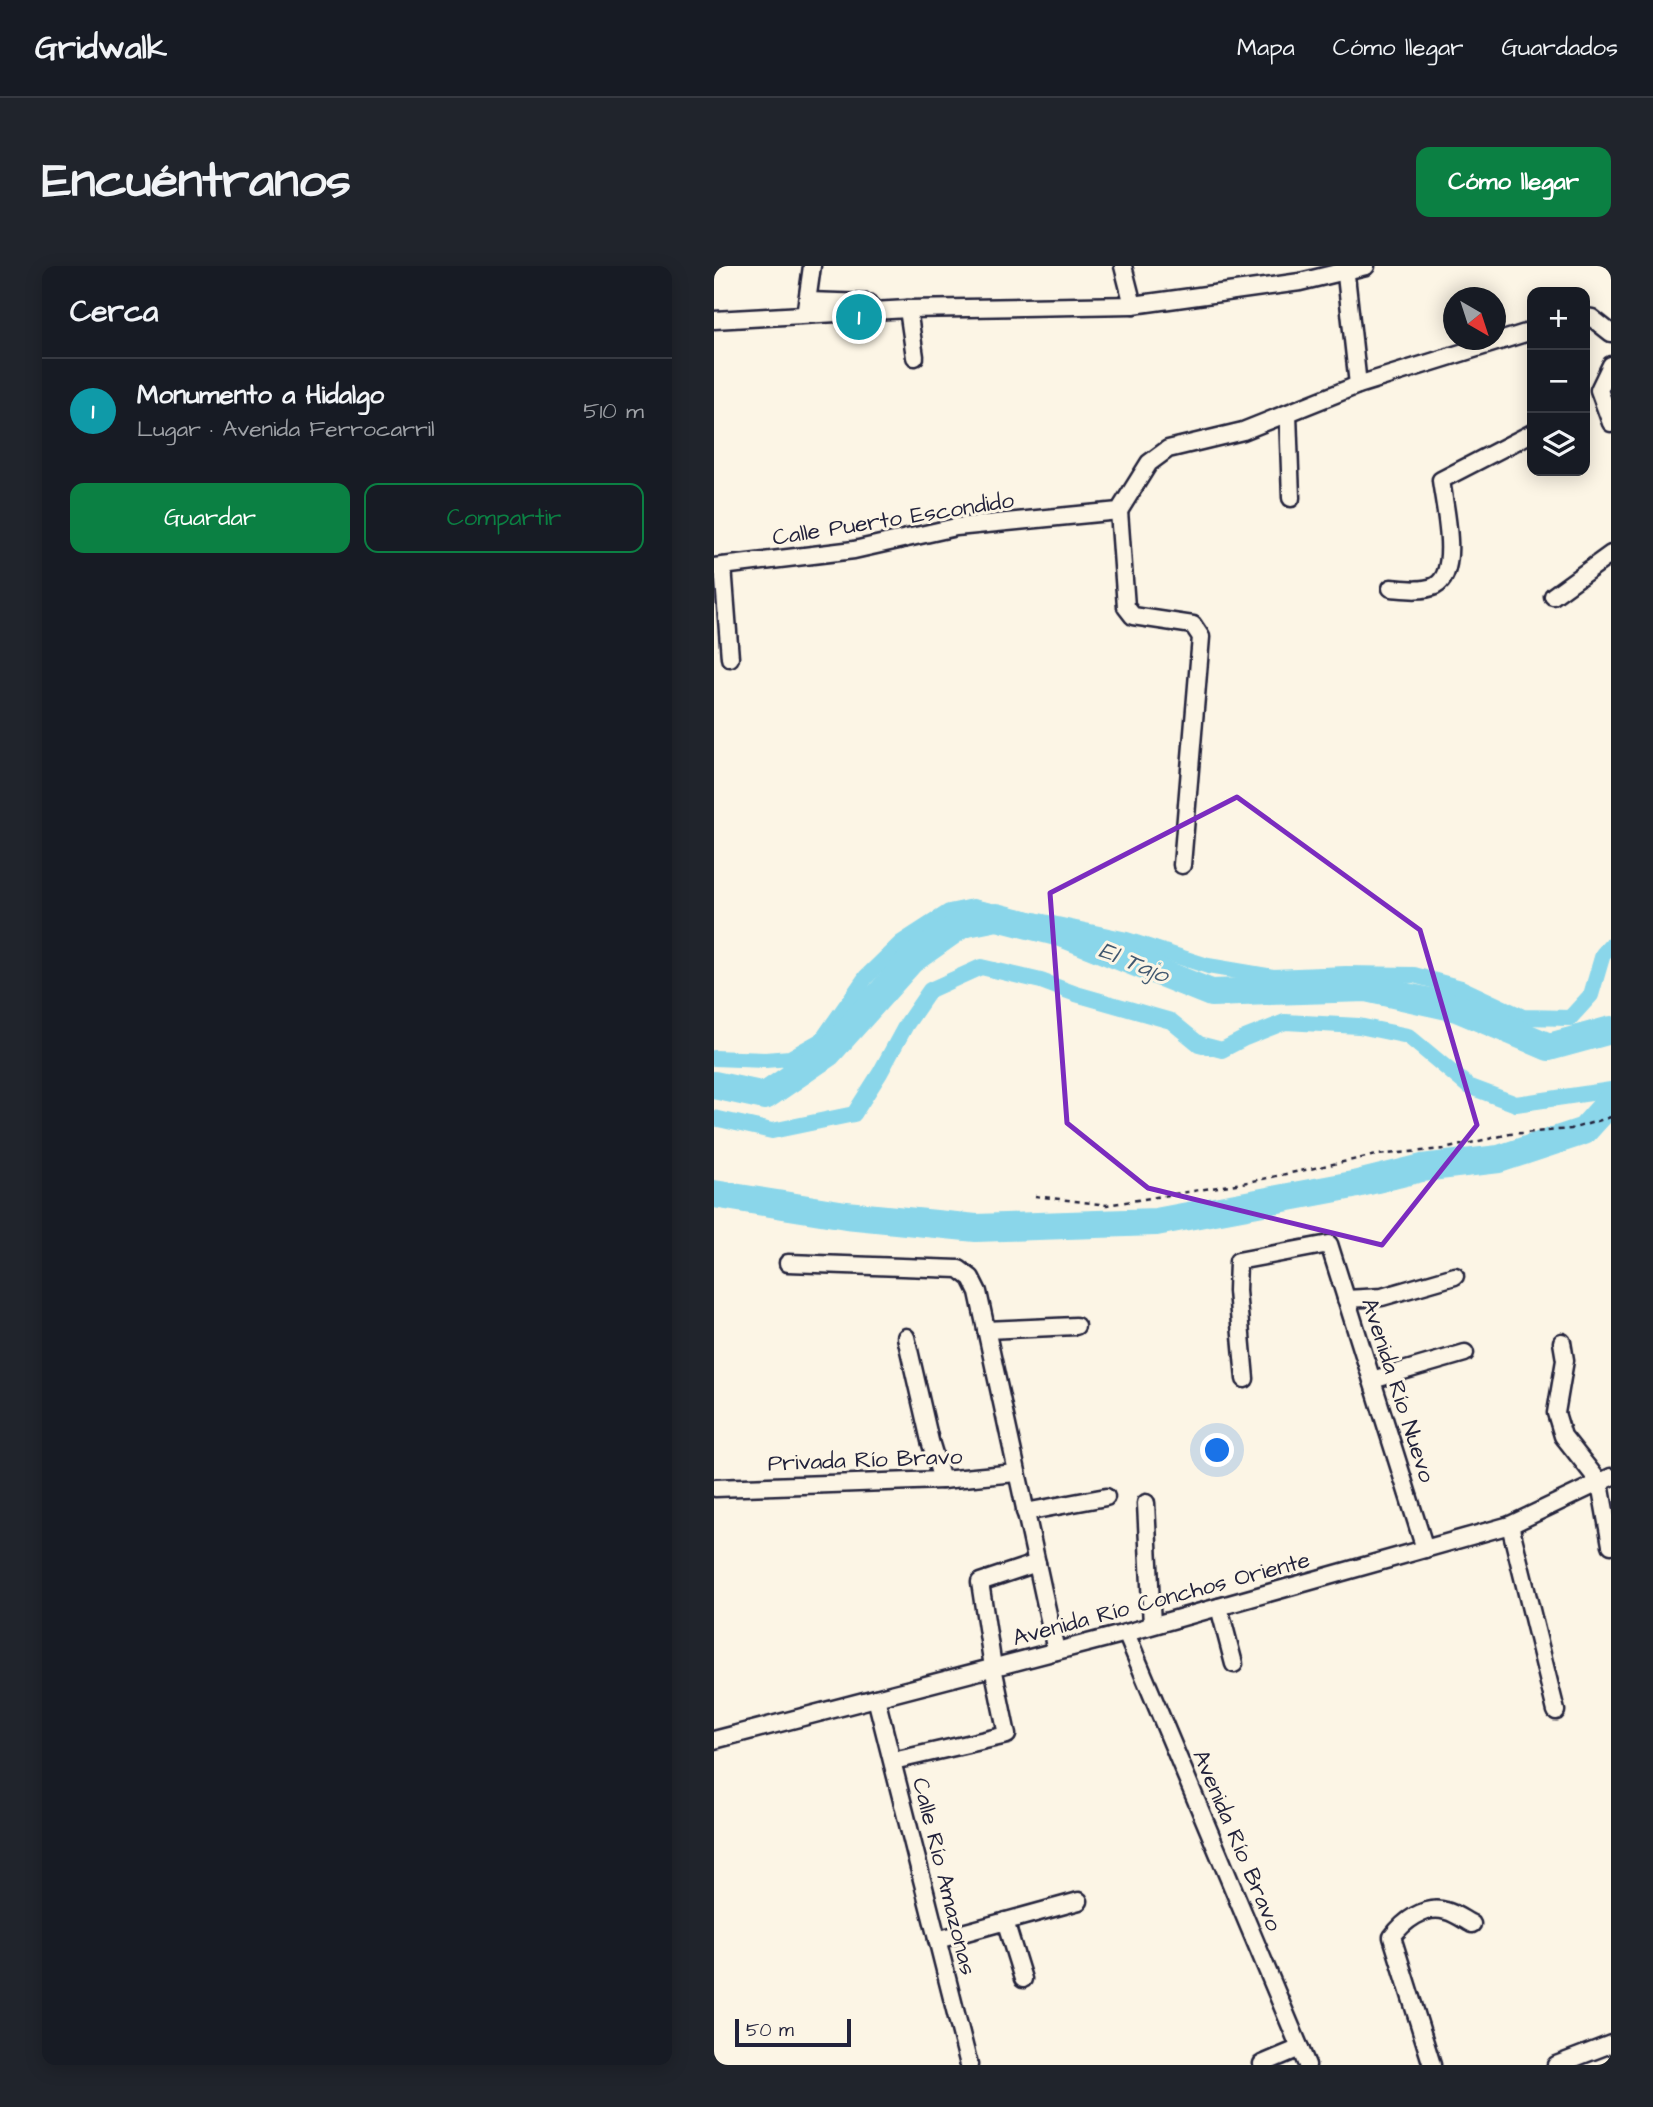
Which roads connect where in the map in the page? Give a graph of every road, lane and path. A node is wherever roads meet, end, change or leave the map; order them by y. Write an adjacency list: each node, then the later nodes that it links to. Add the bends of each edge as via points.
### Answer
1 (812, 266): 6 (street)
2 (1123, 266): 5 (street)
3 (1366, 266): 4 (street)
4 (1346, 269): 5 (street, via 1300,282); 14 (street)
5 (1133, 305): 7 (street)
6 (807, 308): 7 (street, via 866,302 888,310); 9 (street)
7 (908, 309): 12 (street)
8 (1590, 318): 11 (street)
9 (714, 320)
10 (1527, 333): 14 (street)
11 (1611, 333)
12 (915, 357)
13 (1611, 365): 15 (street)
14 (1358, 385): 17 (street)
15 (1600, 390): 16 (street); 18 (street)
16 (1590, 397)
17 (1288, 414): 20 (street); 21 (street, via 1243,431 1168,449 1149,463)
18 (1611, 423)
19 (1527, 436): 24 (street, via 1441,480 1450,560 1444,578 1419,590)
20 (1291, 498)
21 (1119, 511): 23 (street, Calle Puerto Escondido, via 956,527 854,550); 27 (street, via 1126,607 1133,616 1193,625 1201,636)
22 (1611, 554): 25 (street)
23 (719, 567): 26 (street)
24 (1391, 587)
25 (1553, 596)
26 (730, 658)
27 (1182, 865)
28 (1611, 1117): 29 (path, via 1571,1129 1376,1155 1107,1205)
29 (1035, 1196)
30 (788, 1264): 34 (street, via 959,1269 971,1278 978,1292)
31 (1455, 1276): 32 (street, via 1381,1297)
32 (1346, 1299): 38 (street, Avenida Río Nuevo, via 1329,1244 1238,1262); 39 (street, Avenida Río Nuevo)
33 (1076, 1326): 34 (street)
34 (986, 1330): 40 (street)
35 (906, 1338): 41 (street)
36 (1562, 1342): 42 (street, via 1565,1360 1556,1413 1563,1436)
37 (1465, 1353): 39 (street)
38 (1245, 1378)
39 (1372, 1380): 49 (street, Avenida Río Nuevo)
40 (1016, 1473): 41 (street, Privada Río Bravo); 46 (street)
41 (942, 1480): 43 (street, Privada Río Bravo)
42 (1605, 1480): 47 (street, Avenida Río Conchos Oriente); 48 (street)
43 (715, 1488)
44 (1106, 1497): 46 (street)
45 (1146, 1503): 52 (street)
46 (1025, 1512): 50 (street)
47 (1510, 1525): 49 (street, Avenida Río Conchos Oriente); 58 (street)
48 (1611, 1545)
49 (1425, 1549): 51 (street, Avenida Río Conchos Oriente)
50 (1037, 1563): 54 (street); 56 (street, via 980,1582)
51 (1219, 1606): 52 (street, Avenida Río Conchos Oriente); 55 (street)
52 (1152, 1625): 53 (street, Avenida Río Conchos Oriente)
53 (1126, 1633): 54 (street, Avenida Río Conchos Oriente); 67 (street, Avenida Río Bravo)
54 (1056, 1651): 56 (street, Avenida Río Conchos Oriente)
55 (1234, 1664)
56 (993, 1667): 57 (street, Avenida Río Conchos Oriente); 60 (street, via 1007,1734)
57 (876, 1698): 59 (street, Avenida Río Conchos Oriente); 60 (street, Calle Río Amazonas)
58 (1556, 1712)
59 (714, 1740)
60 (893, 1761): 64 (street, Calle Río Amazonas)
61 (1079, 1901): 62 (street)
62 (1005, 1921): 64 (street); 65 (street)
63 (1472, 1924): 71 (street, via 1445,1910 1427,1910 1401,1924 1392,1937)
64 (937, 1940): 69 (street, Calle Río Amazonas)
65 (1023, 1979)
66 (1611, 2044): 72 (street)
67 (1300, 2049): 68 (street); 70 (street, Avenida Río Bravo)
68 (1262, 2064)
69 (970, 2065)
70 (1307, 2065)
71 (1432, 2065)
72 (1556, 2065)

